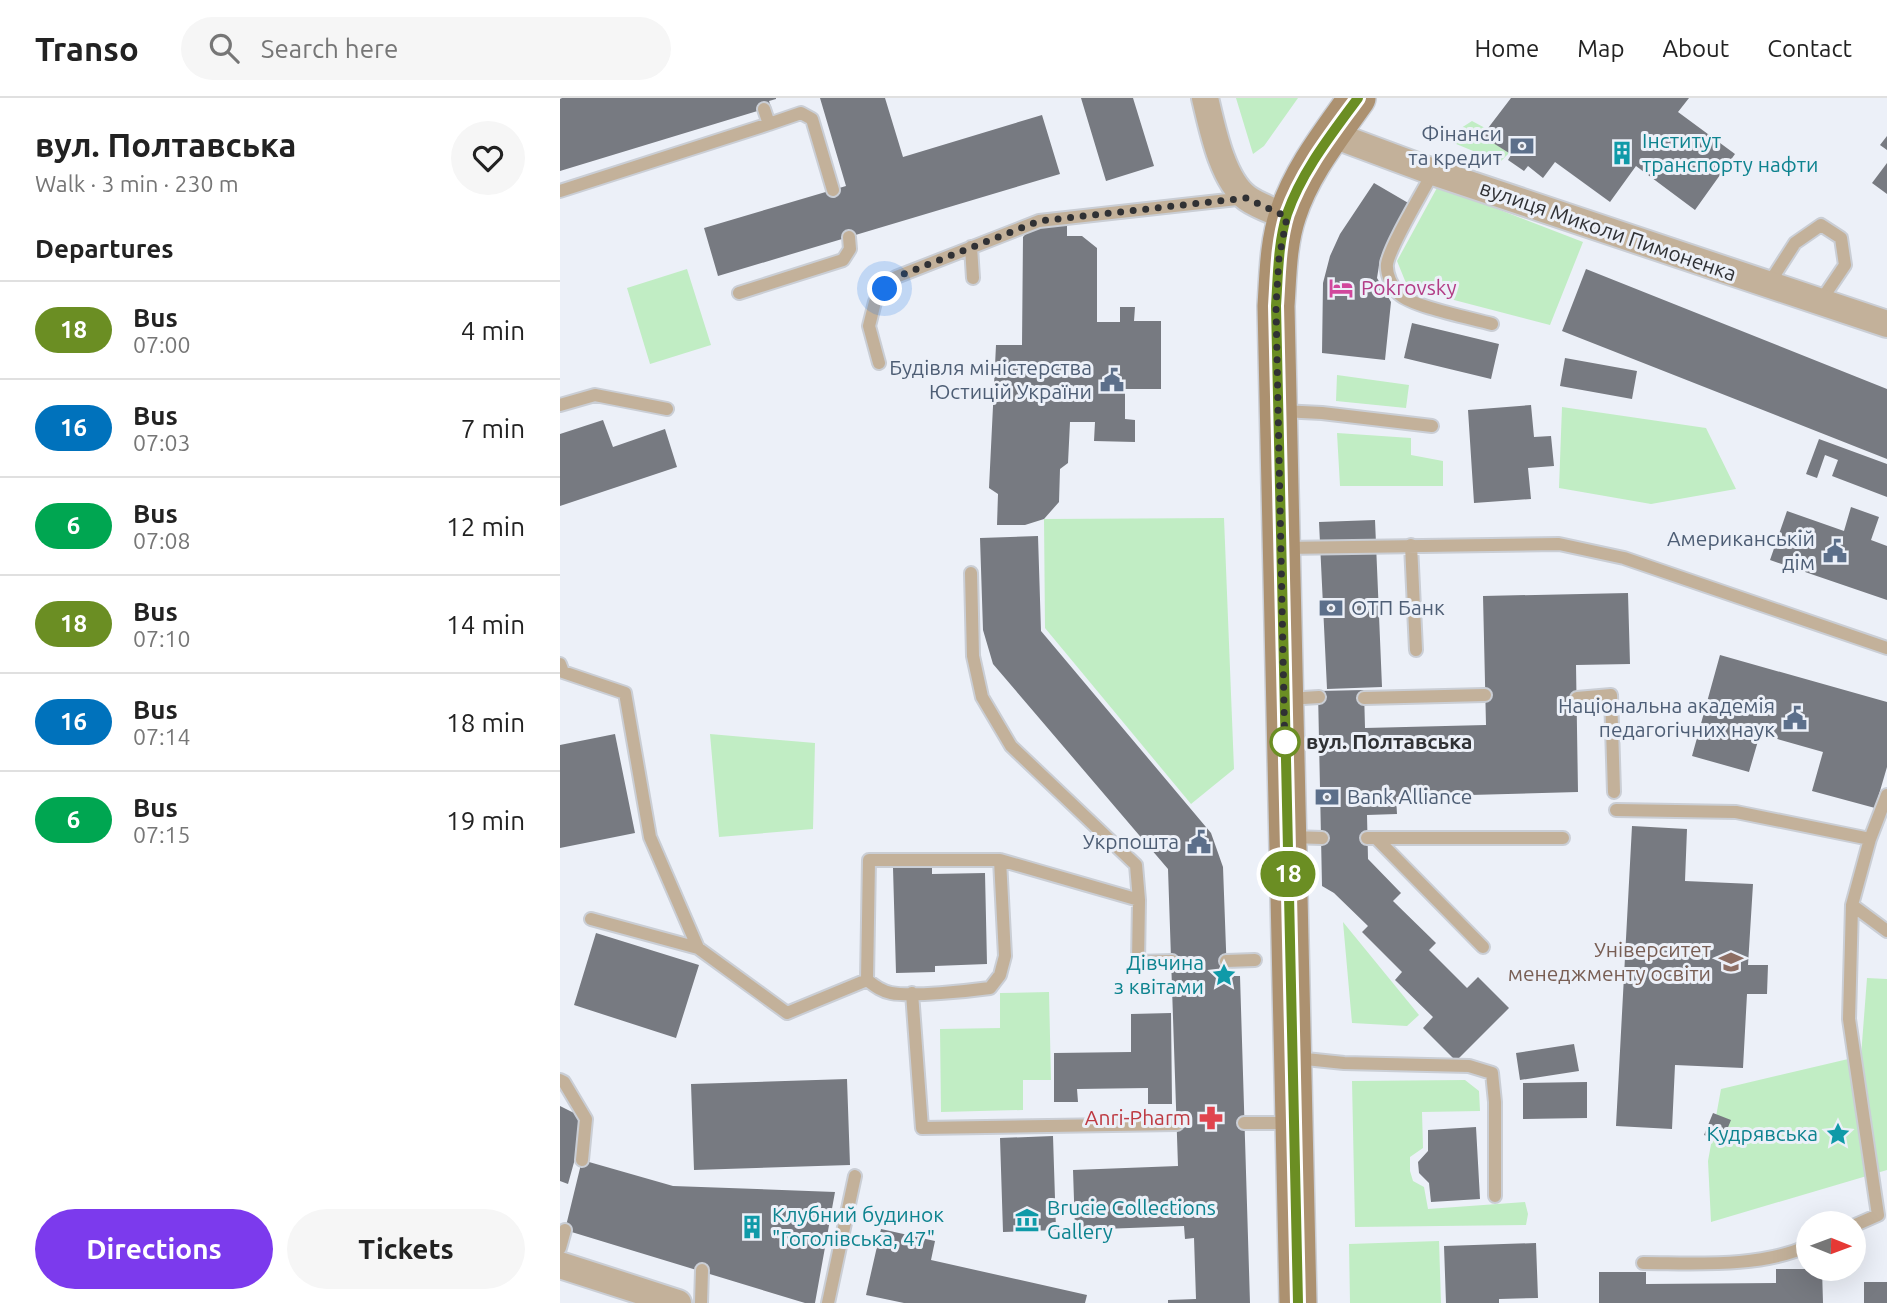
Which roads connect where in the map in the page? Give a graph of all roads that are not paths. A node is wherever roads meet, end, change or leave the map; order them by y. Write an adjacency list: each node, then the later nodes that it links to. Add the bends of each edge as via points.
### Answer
1 (1205, 98): 9 (street, via 1219,154)
2 (1357, 98): 5 (main road)
3 (764, 109): 4 (lane)
4 (769, 124): 7 (lane, via 800,113 812,119); 8 (lane)
5 (1331, 134): 6 (street, вулиця Миколи Пимоненка); 10 (main road)
6 (1433, 172): 14 (street, вулиця Миколи Пимоненка); 17 (lane, via 1392,250 1389,278 1400,295 1420,304)
7 (833, 190)
8 (560, 191)
9 (1246, 198): 10 (street); 12 (lane, via 1039,221)
10 (1287, 217): 22 (main road, via 1276,306)
11 (849, 237): 15 (lane, via 850,249 843,260)
12 (971, 247): 13 (lane); 19 (lane, via 896,277 874,302 869,326)
13 (973, 278)
14 (1768, 285): 16 (street, вулиця Миколи Пимоненка); 16 (lane, via 1795,243 1821,225 1841,237 1845,265)
15 (738, 293)
16 (1820, 302): 18 (street, вулиця Миколи Пимоненка)
17 (1492, 324)
18 (1887, 324)
19 (880, 363)
20 (560, 405): 21 (lane, via 595,396)
21 (667, 409)
22 (1277, 411): 23 (lane); 25 (main road)
23 (1432, 426)
24 (1410, 545): 25 (lane); 27 (lane, via 1559,544 1611,555); 28 (lane)
25 (1280, 548): 50 (main road, via 1301,698 1304,837)
26 (971, 573): 39 (lane, via 973,656 982,696 1011,746 1136,865)
27 (1887, 648)
28 (1416, 650)
29 (560, 664): 44 (lane, via 562,672 625,693 650,837)
30 (1485, 695): 31 (lane)
31 (1364, 698)
32 (1577, 698): 33 (lane, via 1611,695)
33 (1614, 792)
34 (1887, 795): 37 (lane)
35 (1616, 810): 37 (lane, via 1736,812)
36 (1563, 838): 43 (lane, via 1372,838)
37 (1870, 839): 40 (lane)
38 (1000, 860): 39 (lane); 48 (lane, via 869,860); 49 (lane, via 1005,956 1000,975 990,988)
39 (1139, 900): 46 (lane, via 1138,962)
40 (1852, 905): 42 (lane); 58 (lane, via 1849,1019)
41 (591, 919): 44 (lane)
42 (1887, 931)
43 (1483, 947)
44 (698, 948): 48 (lane, via 787,1013)
45 (1255, 960): 47 (lane)
46 (1172, 961)
47 (1226, 961)
48 (867, 980): 49 (lane, via 878,989)
49 (912, 993): 54 (lane, via 922,1128)
50 (1292, 1058): 53 (main road); 57 (lane, via 1469,1066 1492,1073)
51 (560, 1080): 55 (lane, via 586,1119)
52 (1244, 1123): 53 (lane)
53 (1293, 1123): 69 (main road)
54 (1177, 1124)
55 (582, 1160)
56 (855, 1176): 68 (lane)
57 (1494, 1196)
58 (1882, 1213): 59 (lane)
59 (1866, 1220)
60 (565, 1230): 61 (lane)
61 (560, 1248)
62 (1796, 1252): 63 (lane, via 1725,1263)
63 (1643, 1263)
64 (560, 1265): 66 (street)
65 (702, 1270): 67 (lane)
66 (678, 1303)
67 (701, 1303)
68 (828, 1303)
69 (1298, 1303)

